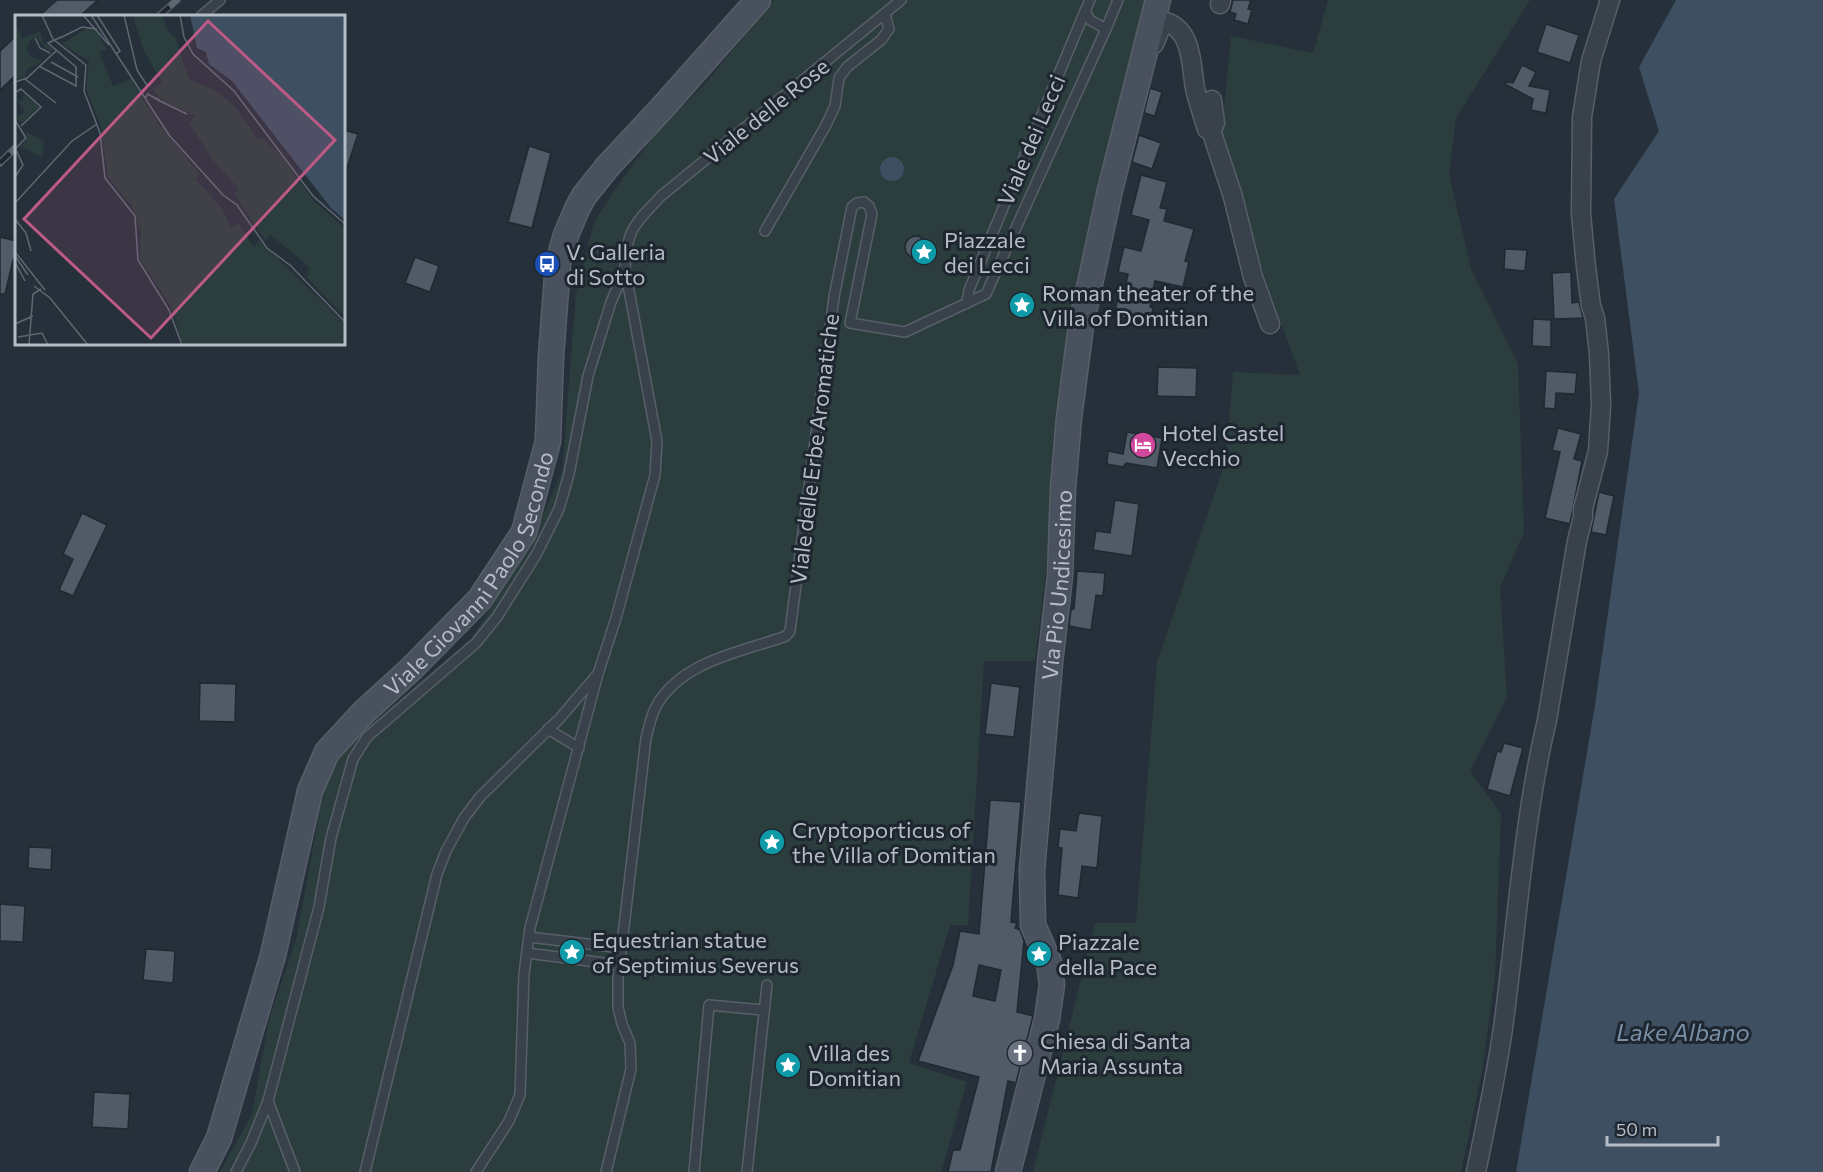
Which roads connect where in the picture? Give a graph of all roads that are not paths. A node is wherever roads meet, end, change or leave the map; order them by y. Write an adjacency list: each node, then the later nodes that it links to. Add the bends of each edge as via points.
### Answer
1 (220, 0): 10 (lane)
2 (758, 0): 29 (main road, Viale Giovanni Paolo Secondo, via 608,166 576,209 558,263 548,441 524,532 480,599 327,752 310,791 273,955 233,1093 219,1138)
3 (901, 0): 9 (lane, Viale delle Rose)
4 (1090, 0): 8 (lane, Viale dei Lecci)
5 (1118, 0): 11 (lane, Viale dei Lecci)
6 (1158, 0): 12 (main road, Via Pio Undicesimo)
7 (1610, 0): 38 (street, via 1592,60 1582,117 1580,200 1599,354 1598,451 1576,541 1541,746 1500,1048)
8 (1086, 11): 11 (lane, via 1090,20); 17 (lane, Viale dei Lecci, via 969,290)
9 (885, 14): 15 (lane, via 889,29 839,78 835,106 825,127); 16 (lane, Viale delle Rose, via 661,196 634,224 626,243)
10 (202, 15)
11 (1106, 29): 17 (lane, Viale dei Lecci, via 986,294)
12 (1144, 58): 14 (street, via 1164,24 1177,29 1189,47 1199,103 1207,129); 37 (main road, Via Pio Undicesimo, via 1083,315 1070,407 1060,576 1032,870 1033,925 1049,962 1052,985)
13 (1212, 100): 14 (street, via 1215,123)
14 (1211, 130): 18 (street)
15 (765, 231)
16 (625, 269): 19 (lane, via 657,441 655,475); 28 (lane, via 588,376 559,509 536,555 476,643 368,737 353,759)
17 (967, 303): 23 (lane, Viale delle Erbe Aromatiche, via 905,332 850,323 872,214 864,202 852,207 834,297 790,631 782,638 698,669 682,678 658,704 646,738)
18 (1270, 324)
19 (598, 674): 20 (lane); 21 (lane)
20 (549, 729): 21 (lane); 32 (lane, via 480,797 446,850)
21 (579, 748): 22 (lane)
22 (529, 937): 23 (lane); 24 (lane)
23 (622, 948): 25 (lane)
24 (527, 953): 25 (lane); 33 (lane, via 520,1095 509,1121)
25 (620, 965): 34 (lane, via 618,1007 630,1043 631,1069)
26 (767, 985): 27 (lane)
27 (763, 1010): 35 (lane, via 709,1005); 36 (lane)
28 (268, 1101): 30 (lane); 31 (lane)
29 (202, 1172)
30 (236, 1172)
31 (295, 1172)
32 (365, 1172)
33 (476, 1172)
34 (606, 1172)
35 (694, 1172)
36 (747, 1172)
37 (1008, 1172)
38 (1476, 1172)

